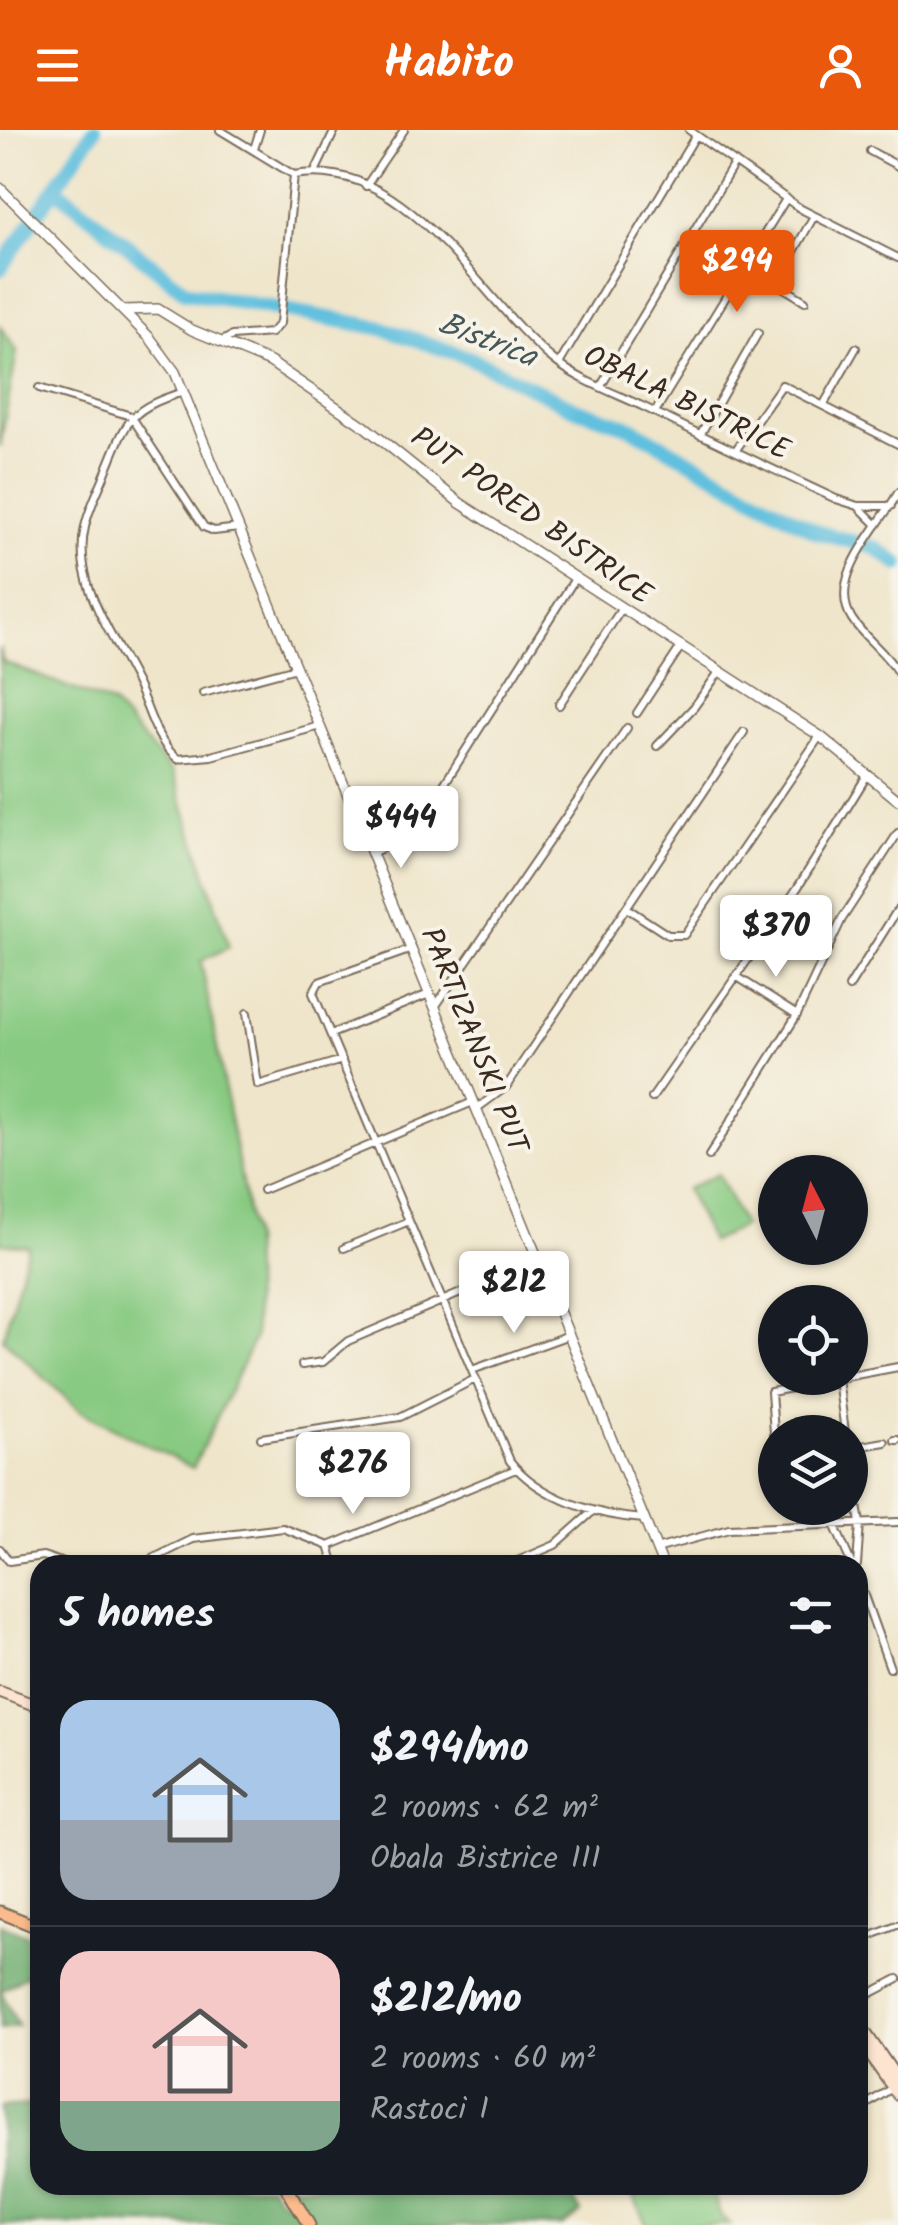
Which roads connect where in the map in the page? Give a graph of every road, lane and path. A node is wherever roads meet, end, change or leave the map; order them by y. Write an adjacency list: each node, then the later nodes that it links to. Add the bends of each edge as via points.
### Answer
1 (220, 130): 6 (street)
2 (260, 130): 6 (street)
3 (336, 130): 10 (street)
4 (404, 130): 12 (street)
5 (693, 132): 8 (street); 22 (street)
6 (254, 149): 11 (street)
7 (870, 152): 9 (street)
8 (734, 162): 14 (street); 23 (street)
9 (898, 166)
10 (315, 172): 11 (street, OBALA BISTRICE); 12 (street, OBALA BISTRICE)
11 (294, 176): 20 (street, via 280,323 270,333)
12 (366, 186): 22 (street, OBALA BISTRICE, via 420,216 510,320)
13 (2, 190): 18 (street, PARTIZANSKI PUT)
14 (786, 198): 15 (street); 27 (street)
15 (814, 216): 16 (street); 17 (street, via 776,282)
16 (898, 258)
17 (805, 301)
18 (123, 310): 20 (street, PUT PORED BISTRICE, via 158,309); 25 (street, PARTIZANSKI PUT, via 175,372)
19 (758, 333): 29 (street)
20 (224, 340): 38 (street, PUT PORED BISTRICE, via 300,382 449,496)
21 (856, 348): 26 (street)
22 (559, 364): 23 (street, OBALA BISTRICE)
23 (601, 386): 27 (street, OBALA BISTRICE)
24 (39, 388): 28 (street)
25 (182, 392): 28 (street); 37 (street, PARTIZANSKI PUT)
26 (824, 404): 30 (street); 31 (street, via 788,385 779,387)
27 (655, 412): 29 (street, OBALA BISTRICE)
28 (131, 416): 37 (street, via 204,527); 47 (street, via 82,547 103,626 165,746 186,760)
29 (700, 435): 31 (street, OBALA BISTRICE)
30 (898, 444)
31 (735, 452): 33 (street, OBALA BISTRICE)
32 (898, 493): 34 (street)
33 (858, 506): 34 (street, OBALA BISTRICE); 36 (street)
34 (891, 506): 35 (street); 36 (street)
35 (898, 512)
36 (876, 526): 43 (street, via 850,573 848,609)
37 (238, 528): 41 (street, PARTIZANSKI PUT)
38 (576, 577): 39 (street, PUT PORED BISTRICE); 55 (street, via 413,832)
39 (622, 608): 40 (street, PUT PORED BISTRICE); 45 (street)
40 (680, 648): 42 (street, PUT PORED BISTRICE); 46 (street)
41 (296, 668): 44 (street); 47 (street, PARTIZANSKI PUT)
42 (719, 672): 50 (street, PUT PORED BISTRICE); 51 (street)
43 (898, 672)
44 (203, 694)
45 (559, 705)
46 (637, 713)
47 (320, 726): 55 (street, PARTIZANSKI PUT)
48 (627, 728): 62 (street)
49 (744, 732): 56 (street)
50 (820, 736): 52 (street, PUT PORED BISTRICE); 56 (street, via 684,935 668,935)
51 (656, 746)
52 (868, 773): 53 (street, PUT PORED BISTRICE); 59 (street)
53 (898, 800)
54 (898, 833): 64 (street, via 842,919)
55 (372, 853): 58 (street, PARTIZANSKI PUT)
56 (628, 909): 68 (street, via 506,1088)
57 (898, 910): 60 (street)
58 (412, 949): 61 (street, PARTIZANSKI PUT); 65 (street, via 314,987)
59 (736, 976): 64 (street); 67 (street)
60 (849, 987)
61 (430, 994): 62 (street, PARTIZANSKI PUT); 65 (street)
62 (435, 1007): 68 (street, PARTIZANSKI PUT)
63 (247, 1013): 66 (street, via 258,1085)
64 (796, 1014): 70 (street)
65 (330, 1034): 66 (street)
66 (342, 1060): 69 (street)
67 (652, 1098)
68 (475, 1105): 69 (street); 74 (street, PARTIZANSKI PUT)
69 (376, 1141): 71 (street); 72 (street)
70 (709, 1156)
71 (262, 1190)
72 (409, 1220): 73 (street); 75 (street)
73 (344, 1248)
74 (538, 1260): 75 (street); 76 (street, PARTIZANSKI PUT)
75 (442, 1300): 77 (street, via 348,1341 323,1362); 80 (street)
76 (569, 1336): 80 (street); 86 (street, PARTIZANSKI PUT)
77 (302, 1365)
78 (898, 1367): 79 (street)
79 (868, 1373)
80 (473, 1374): 81 (street, via 400,1416); 84 (street)
81 (261, 1438)
82 (885, 1442): 83 (street)
83 (868, 1445)
84 (516, 1468): 85 (street); 92 (street)
85 (591, 1513): 86 (street); 97 (street, via 555,1545)
86 (644, 1519): 94 (street, PARTIZANSKI PUT)
87 (898, 1522): 88 (street)
88 (868, 1523)
89 (808, 1525): 94 (street, via 729,1528)
90 (834, 1525): 99 (street)
91 (860, 1525): 100 (street)
92 (329, 1546): 95 (street, via 283,1528 192,1539); 96 (street)
93 (0, 1549): 101 (street, via 9,1561)
94 (656, 1550): 98 (street, PARTIZANSKI PUT)
95 (160, 1555)
96 (332, 1555)
97 (532, 1555)
98 (658, 1555)
99 (849, 1555)
100 (855, 1555)
101 (30, 1558)
102 (868, 1607): 103 (street)
103 (890, 1668)
104 (0, 1692): 105 (main road)
105 (30, 1702)
106 (0, 1912): 107 (main road)
107 (30, 1924)
108 (898, 1924): 109 (street)
109 (868, 1937)
110 (898, 1979): 111 (street)
111 (868, 1995)
112 (868, 2039): 114 (main road)
113 (868, 2051): 114 (main road)
114 (896, 2088): 115 (street)
115 (868, 2104)
116 (291, 2195): 117 (main road)
117 (308, 2225)

